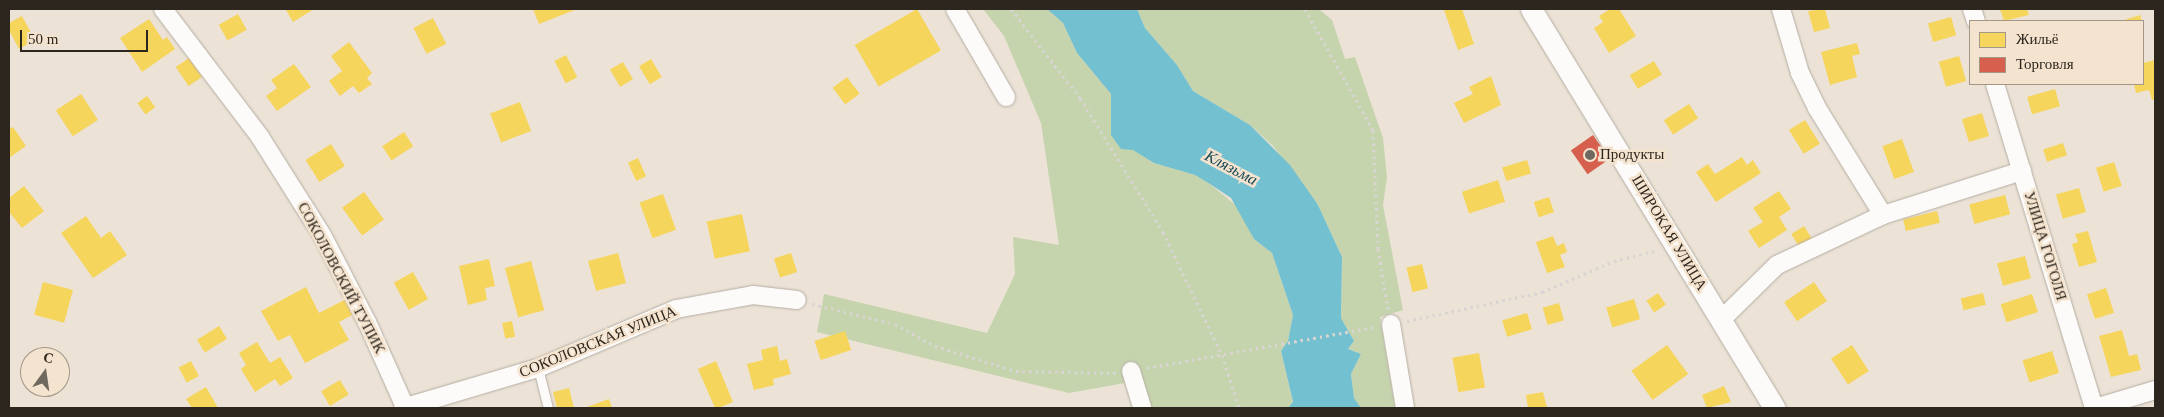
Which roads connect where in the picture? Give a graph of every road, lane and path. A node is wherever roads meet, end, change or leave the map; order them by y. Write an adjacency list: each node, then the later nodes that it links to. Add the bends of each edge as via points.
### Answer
1 (163, 9): 20 (street, СОКОЛОВСКИЙ ТУПИК, via 260,137 322,235 367,322)
2 (955, 9): 8 (street)
3 (1012, 9): 16 (path, via 1080,98 1124,166 1163,232)
4 (1305, 9): 14 (path, via 1373,130 1378,250)
5 (1531, 9): 11 (street, ШИРОКАЯ УЛИЦА)
6 (1781, 9): 10 (street, via 1800,72 1816,108)
7 (1995, 85): 9 (street, УЛИЦА ГОГОЛЯ)
8 (1006, 97)
9 (2022, 170): 10 (street); 26 (street, УЛИЦА ГОГОЛЯ)
10 (1883, 215): 13 (street, via 1777,265)
11 (1676, 246): 13 (street, ШИРОКАЯ УЛИЦА); 14 (path, via 1614,261 1542,292)
12 (797, 300): 17 (street, СОКОЛОВСКАЯ УЛИЦА, via 753,294 676,309); 18 (path, via 895,324 935,346 1016,371 1104,375)
13 (1722, 320): 25 (street, ШИРОКАЯ УЛИЦА)
14 (1391, 324): 24 (street)
15 (1359, 330): 16 (path)
16 (1222, 355): 18 (path); 23 (path)
17 (538, 368): 20 (street, СОКОЛОВСКАЯ УЛИЦА); 21 (lane)
18 (1131, 371): 22 (street)
19 (2155, 390): 26 (street)
20 (404, 408)
21 (548, 408)
22 (1142, 408)
23 (1239, 408)
24 (1405, 408)
25 (1775, 408)
26 (2095, 408)

